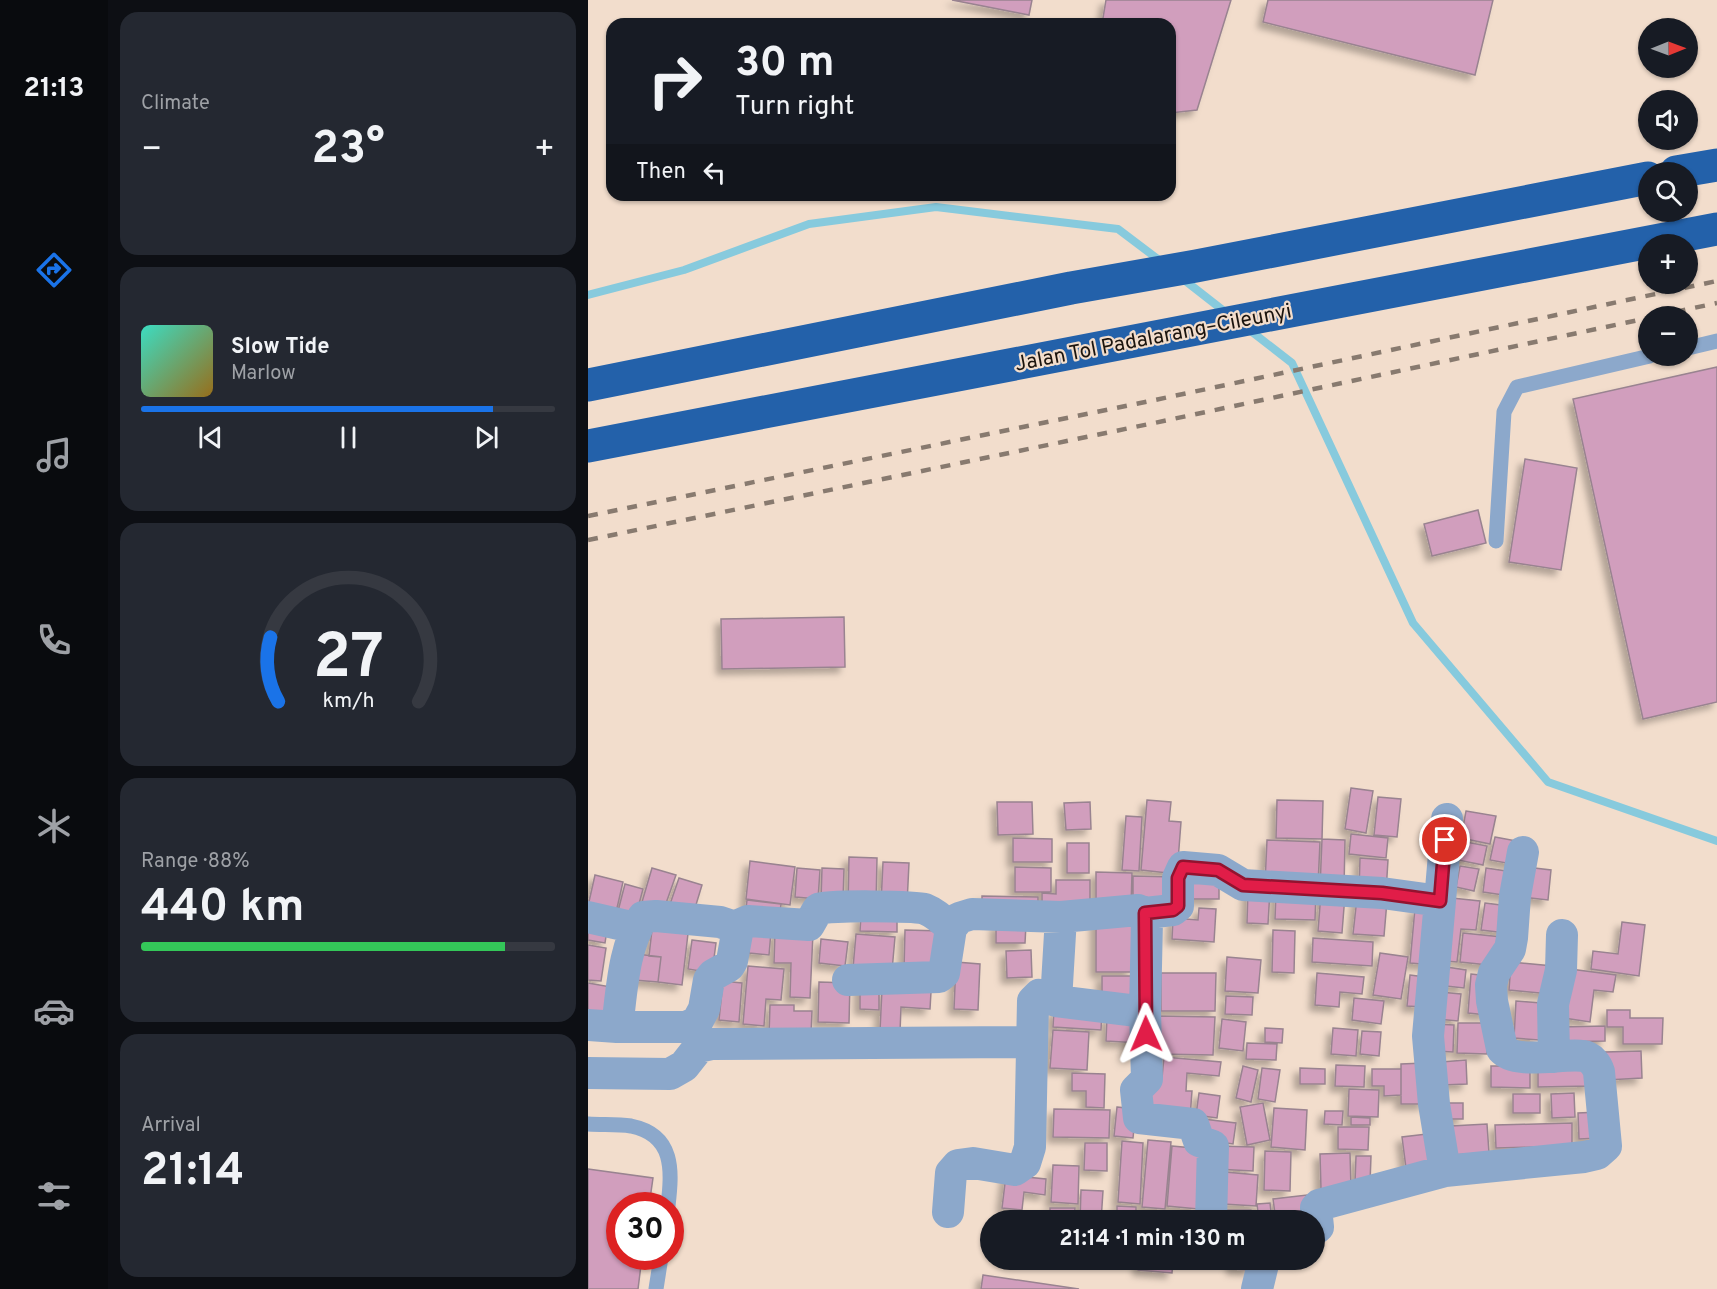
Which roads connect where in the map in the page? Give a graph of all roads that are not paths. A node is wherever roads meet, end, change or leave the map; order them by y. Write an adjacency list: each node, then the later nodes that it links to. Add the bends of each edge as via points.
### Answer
1 (1717, 165): 2 (highway)
2 (1698, 168)
3 (1638, 180): 8 (highway)
4 (1717, 229): 9 (highway, Jalan Tol Padalarang–Cileunyi)
5 (1717, 341): 6 (lane)
6 (1698, 346)
7 (1638, 359): 10 (lane, via 1517,387 1504,412)
8 (588, 385)
9 (588, 446)
10 (1496, 541)
11 (1447, 819): 13 (street)
12 (1523, 852): 26 (street, via 1510,949 1494,973 1492,1001 1506,1054)
13 (1440, 901): 14 (street, via 1382,893 1243,885 1218,870 1183,867 1178,878 1178,906); 29 (street, via 1428,1036)
14 (1145, 913): 16 (street, via 1138,910); 23 (street)
15 (588, 917): 17 (street)
16 (1061, 917): 19 (street, via 972,914 959,918); 22 (street)
17 (636, 928): 18 (street, via 643,917 656,916 720,922); 24 (street)
18 (738, 928): 19 (street, via 748,921 809,925 818,909 838,905 925,909); 24 (street, via 732,961 709,980 704,1010 697,1022 686,1027)
19 (951, 928): 21 (street, via 944,973 939,977)
20 (1562, 935): 26 (street, via 1561,970 1553,1004)
21 (848, 980)
22 (1056, 1001): 23 (street); 25 (street, via 1035,997)
23 (1145, 1012): 31 (street, via 1147,1079 1136,1090 1138,1118 1193,1124 1199,1141 1213,1146)
24 (603, 1026)
25 (1031, 1042): 27 (street, via 712,1044 699,1047 684,1066 670,1074); 33 (street, via 1030,1148 1025,1163 1015,1170 974,1163 958,1165 951,1173)
26 (1554, 1058): 29 (street, via 1585,1056 1596,1064 1606,1146 1597,1154 1584,1157)
27 (588, 1073)
28 (588, 1124): 30 (lane, via 630,1126 659,1140 672,1176)
29 (1445, 1171): 32 (street, via 1319,1205)
30 (670, 1192)
31 (1211, 1210)
32 (1316, 1210)
33 (948, 1212)
34 (659, 1270): 36 (lane)
35 (1262, 1270): 37 (street)
36 (656, 1289)
37 (1257, 1289)

